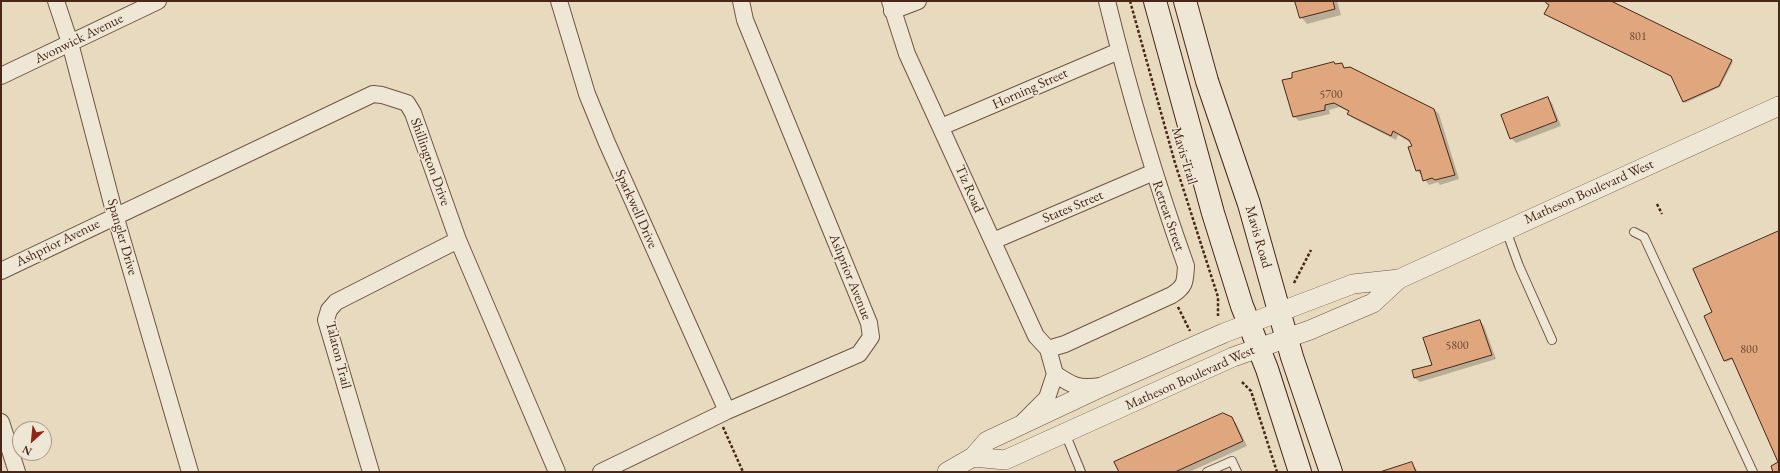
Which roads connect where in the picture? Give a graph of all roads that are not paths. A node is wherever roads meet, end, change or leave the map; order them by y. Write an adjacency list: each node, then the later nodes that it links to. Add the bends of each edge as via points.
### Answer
1 (56, 1): 10 (street, Spangler Drive)
2 (158, 1): 10 (street, Avonwick Avenue)
3 (559, 1): 31 (street, Sparkwell Drive, via 587,94)
4 (741, 1): 31 (street, Ashprior Avenue, via 745,20 869,323 870,338 860,354)
5 (918, 1): 9 (street)
6 (1107, 1): 11 (street, Retreat Street)
7 (1155, 1): 24 (main road, via 1213,213)
8 (1185, 1): 23 (main road, Mavis Road, via 1207,81 1249,204)
9 (891, 6): 14 (street, Tiz Road, via 907,54)
10 (70, 43): 12 (street, Avonwick Avenue); 16 (street, Spangler Drive)
11 (1119, 51): 14 (street, Horning Street); 15 (street, Retreat Street)
12 (1, 76)
13 (1779, 106): 17 (street, Matheson Boulevard West)
14 (941, 128): 20 (street, Tiz Road)
15 (1154, 172): 20 (street, States Street); 28 (street, Retreat Street, via 1186,266 1182,289)
16 (115, 215): 19 (street, Shillington Drive, via 373,94 382,94 407,103 413,113); 21 (street, Ashprior Avenue); 37 (street, Spangler Drive)
17 (1506, 229): 22 (street, Matheson Boulevard West); 26 (lane, via 1519,266)
18 (1634, 232): 47 (lane, via 1644,237)
19 (458, 240): 38 (street, Talaton Trail, via 336,302 329,310 326,320); 39 (street, Shillington Drive)
20 (993, 241): 28 (street, Tiz Road, via 1036,336)
21 (1, 271)
22 (1399, 278): 23 (street, Matheson Boulevard West, via 1353,284); 25 (street, Matheson Boulevard West, via 1372,303)
23 (1280, 312): 24 (street, Matheson Boulevard West); 25 (main road, Mavis Road)
24 (1249, 324): 27 (main road); 30 (street, Matheson Boulevard West)
25 (1287, 338): 27 (street, Matheson Boulevard West); 46 (main road, Mavis Road)
26 (1552, 340)
27 (1259, 348): 34 (street, Matheson Boulevard West, via 1233,357); 45 (main road)
28 (1048, 350): 29 (street, Tiz Road)
29 (1055, 374): 30 (street, via 1072,386); 33 (street, via 1047,398)
30 (1104, 386): 33 (street, Matheson Boulevard West)
31 (722, 414): 40 (street, Ashprior Avenue)
32 (1, 422): 36 (street)
33 (1017, 428): 35 (street, Matheson Boulevard West, via 987,441)
34 (1065, 434): 35 (street, Matheson Boulevard West, via 1005,460); 42 (lane)
35 (973, 457): 41 (street, Matheson Boulevard West)
36 (17, 472)
37 (190, 472)
38 (371, 472)
39 (557, 472)
40 (601, 472)
41 (947, 472)
42 (1081, 472)
43 (1207, 472): 44 (lane, via 1232,461)
44 (1237, 472)
45 (1300, 472)
46 (1331, 472)
47 (1754, 472)

